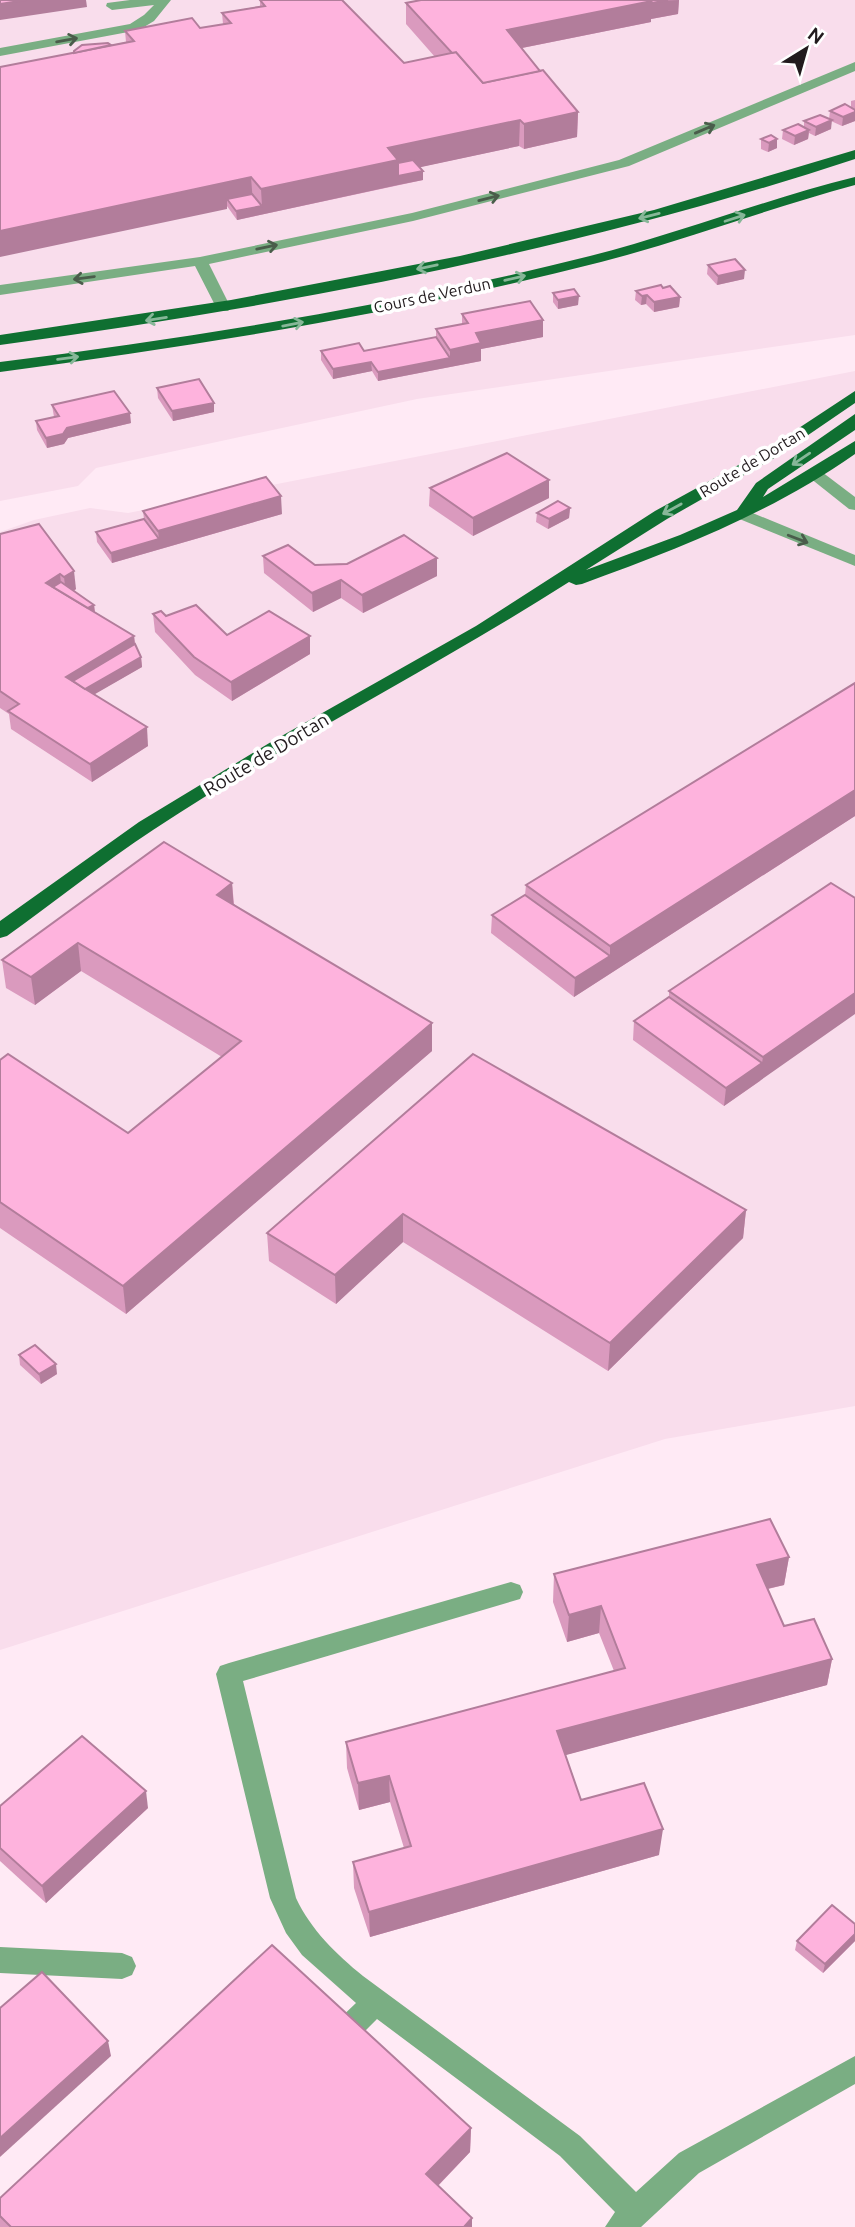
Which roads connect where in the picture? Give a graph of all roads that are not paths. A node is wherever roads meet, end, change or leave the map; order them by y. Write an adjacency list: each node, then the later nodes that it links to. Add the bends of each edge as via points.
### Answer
1 (163, 0): 2 (street); 3 (street, one-way to 1, via 134,27 149,18)
2 (111, 6)
3 (0, 52)
4 (855, 66): 7 (street, one-way to 4, via 413,217 624,163)
5 (855, 155): 9 (main road, Cours de Verdun, one-way to 9, via 685,207 559,238)
6 (855, 181): 12 (main road, Cours de Verdun, one-way to 6, via 247,333 444,294 596,259)
7 (200, 261): 8 (street, one-way to 8); 9 (street)
8 (0, 290)
9 (223, 308): 10 (main road, Cours de Verdun, one-way to 10); 11 (main road, via 218,317 188,330)
10 (0, 340)
11 (0, 353)
12 (0, 367)
13 (855, 396): 20 (main road, Route de Dortan, one-way to 20, via 770,454 661,515)
14 (855, 419): 18 (main road, one-way to 18, via 762,486)
15 (855, 446): 16 (main road, Route de Dortan)
16 (816, 475): 17 (street); 18 (main road, Route de Dortan)
17 (855, 505)
18 (743, 514): 19 (street, one-way to 19); 20 (main road, Route de Dortan, via 697,537)
19 (855, 561)
20 (541, 593): 21 (main road, Route de Dortan, via 146,826)
21 (0, 931)
22 (511, 1592): 25 (street, via 229,1674 291,1919 324,1961)
23 (0, 1960): 24 (street)
24 (122, 1966)
25 (376, 2002): 26 (street); 28 (street, via 570,2146)
26 (343, 2034)
27 (855, 2069): 28 (street, via 689,2163)
28 (628, 2219)

